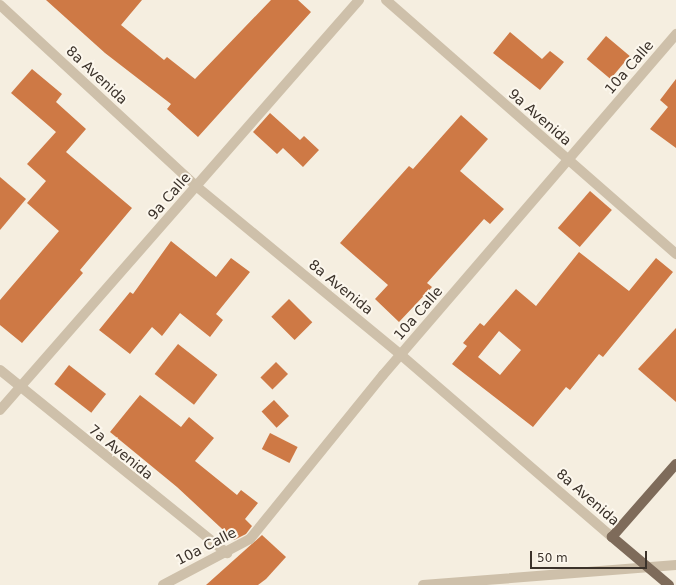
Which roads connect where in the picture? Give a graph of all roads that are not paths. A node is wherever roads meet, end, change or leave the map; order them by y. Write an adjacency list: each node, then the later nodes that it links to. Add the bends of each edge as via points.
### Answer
1 (358, 0): 6 (street, 9a Calle)
2 (386, 0): 5 (street, 9a Avenida)
3 (0, 5): 6 (street, 8a Avenida)
4 (676, 34): 5 (street, 10a Calle)
5 (567, 160): 7 (street, 9a Avenida); 8 (street, 10a Calle)
6 (196, 186): 8 (street, 8a Avenida); 10 (street, 9a Calle)
7 (676, 254)
8 (401, 354): 13 (street, 8a Avenida); 14 (street, 10a Calle, via 250,539)
9 (0, 370): 10 (street, 7a Avenida)
10 (20, 388): 11 (street, 9a Calle); 14 (street, 7a Avenida)
11 (0, 410)
12 (676, 464): 13 (main road)
13 (612, 537): 16 (main road, 8a Avenida)
14 (227, 553): 17 (street, 10a Calle)
15 (676, 565): 16 (street)
16 (650, 567): 18 (street); 19 (main road, 8a Avenida)
17 (163, 585)
18 (422, 585)
19 (669, 585)

